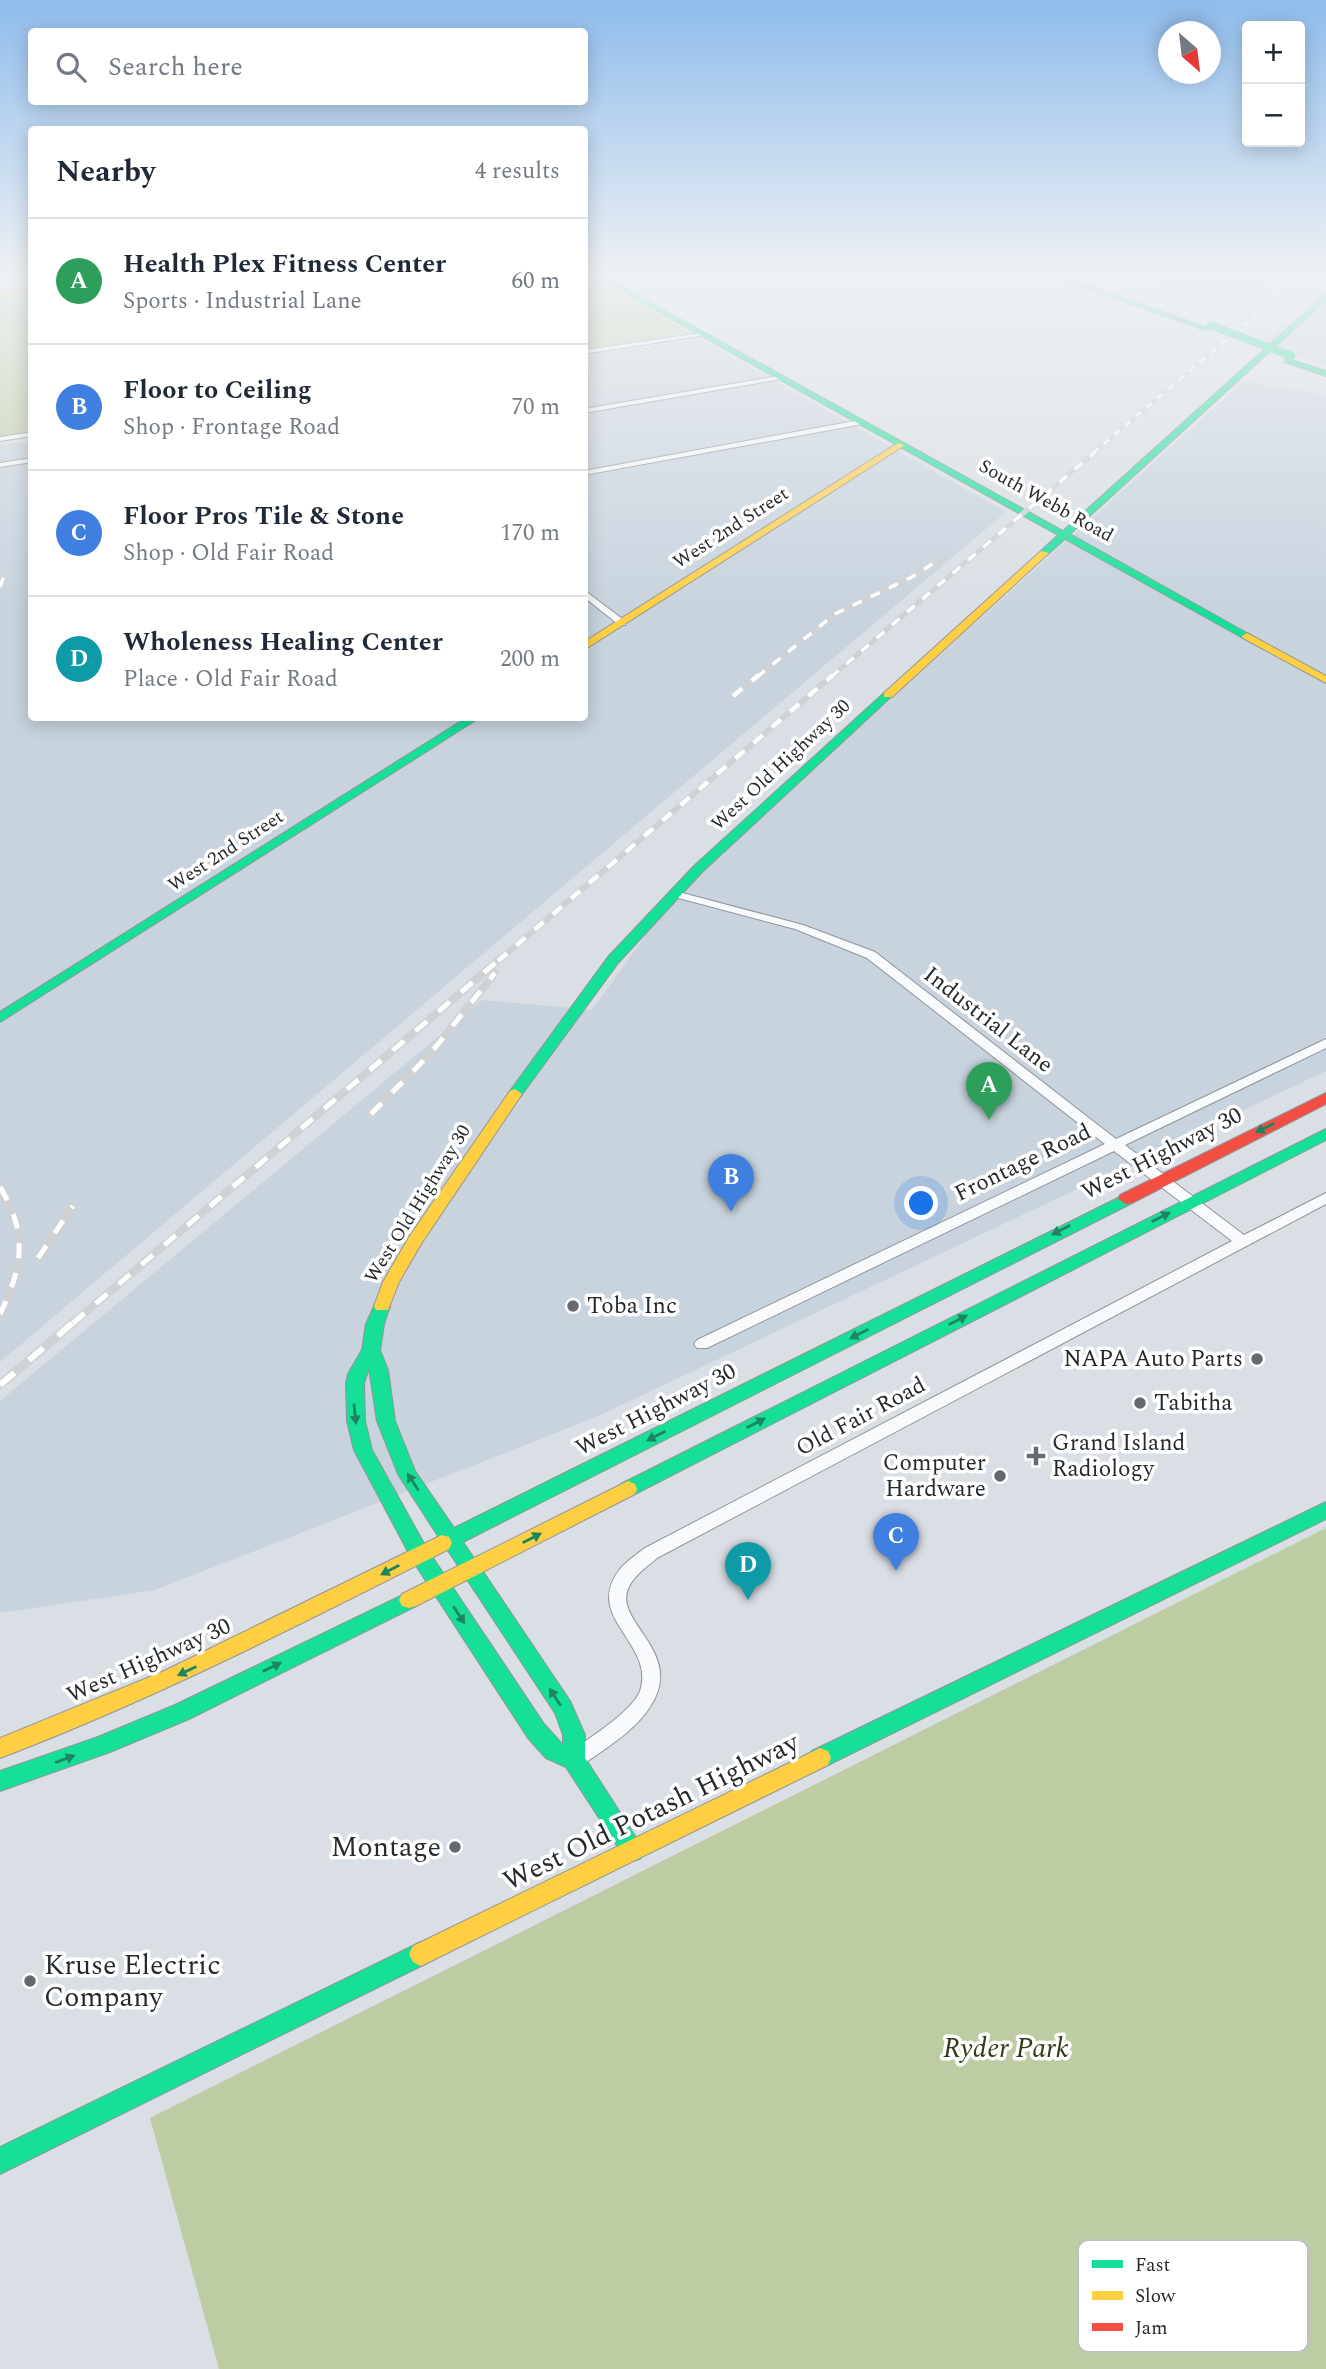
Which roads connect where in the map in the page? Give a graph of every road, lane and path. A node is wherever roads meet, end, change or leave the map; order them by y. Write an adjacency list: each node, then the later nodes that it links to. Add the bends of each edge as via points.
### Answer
1 (723, 388): 4 (street)
2 (797, 388): 5 (main road, South Webb Road)
3 (1225, 388): 12 (main road, West Old Highway 30)
4 (588, 410)
5 (860, 422): 8 (main road, South Webb Road); 11 (street)
6 (28, 435): 7 (street)
7 (0, 439)
8 (901, 445): 12 (main road, South Webb Road); 14 (main road, West 2nd Street)
9 (28, 460): 10 (street)
10 (0, 464)
11 (588, 472)
12 (1063, 534): 16 (main road, South Webb Road); 18 (main road, West Old Highway 30)
13 (588, 596): 14 (street)
14 (622, 623): 15 (main road, West 2nd Street)
15 (588, 644)
16 (1326, 680)
17 (468, 721): 19 (main road, West 2nd Street)
18 (675, 894): 23 (street, Industrial Lane, via 799,928 872,956); 29 (main road, West Old Highway 30, via 613,960 415,1241 391,1282)
19 (0, 1018)
20 (1326, 1043): 23 (street, Frontage Road)
21 (1326, 1098): 24 (main road, West Highway 30, one-way to 24)
22 (1326, 1134): 26 (main road)
23 (1115, 1144): 24 (street, Industrial Lane); 28 (street, Frontage Road)
24 (1161, 1180): 26 (street, Industrial Lane); 31 (main road, West Highway 30, one-way to 31)
25 (1326, 1198): 27 (street, Old Fair Road)
26 (1191, 1202): 27 (street, Industrial Lane); 33 (main road, one-way to 26)
27 (1243, 1242): 36 (street, Old Fair Road, via 633,1565 615,1594 650,1663 649,1692 631,1716)
28 (702, 1344)
29 (371, 1350): 31 (main road, West Old Highway 30, one-way to 29, via 399,1458); 32 (main road, West Old Highway 30, one-way to 32, via 355,1383 358,1436)
30 (1326, 1510): 38 (main road, West Old Potash Highway)
31 (451, 1539): 32 (main road, West Highway 30); 33 (main road, West Old Highway 30)
32 (420, 1555): 34 (main road, West Old Highway 30); 35 (main road, West Highway 30, one-way to 35, via 182,1674)
33 (471, 1569): 34 (main road); 36 (main road, West Old Highway 30, one-way to 33, via 575,1735 563,1708)
34 (440, 1585): 36 (main road, West Old Highway 30, one-way to 36, via 536,1731 554,1751); 37 (main road, one-way to 34, via 144,1729)
35 (0, 1748)
36 (574, 1760): 38 (main road, West Old Highway 30)
37 (0, 1781)
38 (634, 1850): 39 (main road, West Old Potash Highway)
39 (0, 2161)

